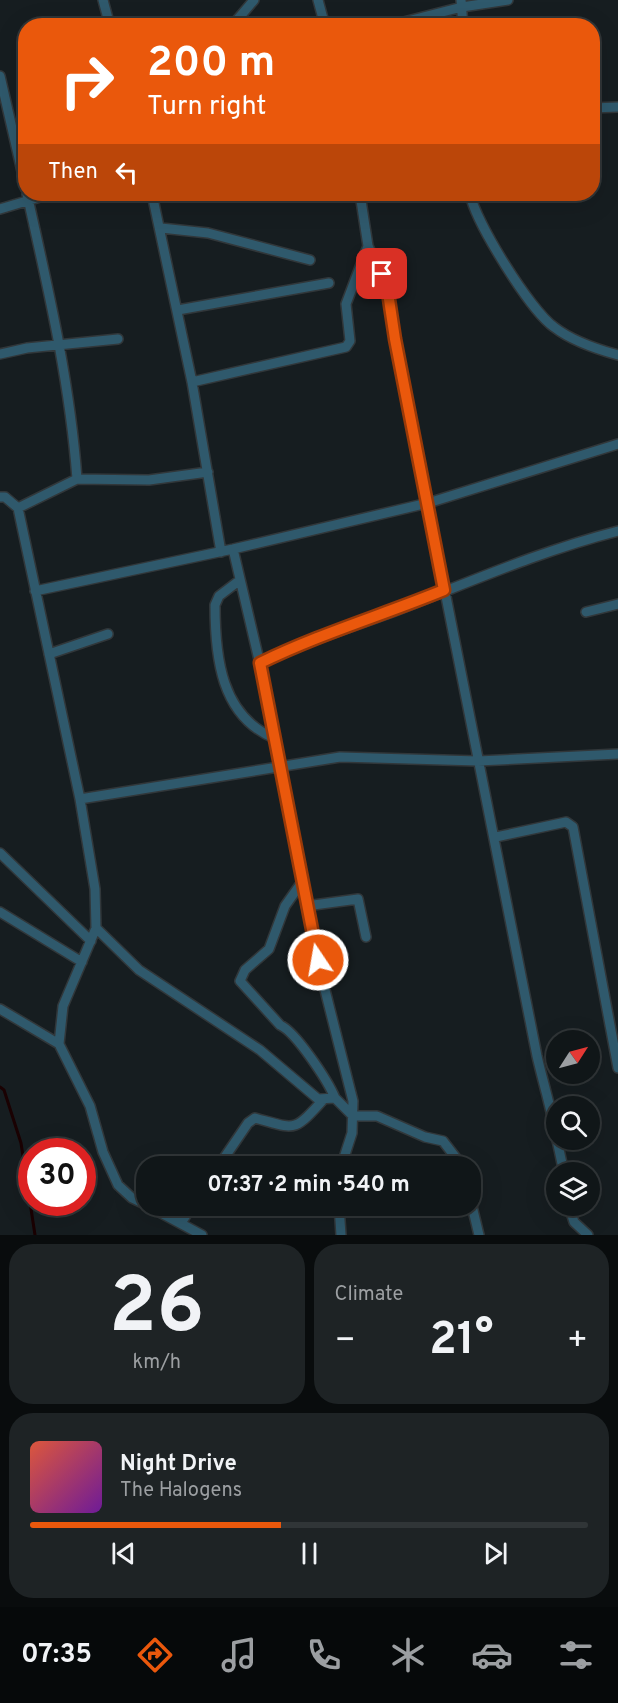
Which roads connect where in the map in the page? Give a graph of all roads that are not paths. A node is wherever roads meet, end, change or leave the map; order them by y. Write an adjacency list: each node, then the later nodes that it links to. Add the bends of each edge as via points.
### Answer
1 (103, 0): 6 (street)
2 (255, 0): 7 (street)
3 (318, 0): 8 (street)
4 (508, 0): 5 (street)
5 (461, 4): 9 (street)
6 (108, 18)
7 (239, 18)
8 (323, 18)
9 (415, 18)
10 (0, 76): 13 (street)
11 (618, 107): 12 (street)
12 (600, 108)
13 (18, 154)
14 (18, 201): 19 (street)
15 (28, 201): 26 (street)
16 (154, 201): 20 (street)
17 (361, 201): 21 (street)
18 (472, 201): 28 (street, via 498,252 541,315 561,332)
19 (0, 209)
20 (161, 228): 22 (street, via 208,233); 24 (street)
21 (368, 246): 29 (street, via 346,304 350,341 346,347); 34 (street, via 387,286)
22 (310, 260)
23 (329, 283): 24 (street)
24 (178, 310): 29 (street)
25 (118, 339): 26 (street)
26 (61, 347): 27 (street); 32 (street)
27 (0, 354)
28 (618, 355)
29 (192, 382): 31 (street)
30 (618, 444): 34 (street)
31 (208, 472): 32 (street, via 148,480); 38 (street)
32 (77, 479): 35 (street)
33 (0, 496): 35 (street)
34 (428, 503): 37 (street); 40 (street)
35 (18, 508): 41 (street)
36 (618, 531): 40 (street)
37 (233, 549): 38 (street); 39 (street)
38 (221, 552): 41 (street)
39 (240, 580): 46 (street); 47 (street, via 219,596 215,605 222,675 235,708 254,729)
40 (444, 590): 46 (street, via 294,646); 49 (street)
41 (35, 591): 45 (street)
42 (618, 604): 43 (street)
43 (586, 612)
44 (108, 634): 45 (street)
45 (49, 654): 51 (street)
46 (260, 663): 47 (street)
47 (274, 738): 50 (street)
48 (618, 754): 49 (street)
49 (478, 761): 50 (street, via 365,756); 52 (street)
50 (279, 767): 51 (street); 54 (street)
51 (80, 799): 57 (street, via 95,889)
52 (496, 837): 63 (street, via 566,822 573,827); 64 (street)
53 (0, 853): 59 (street)
54 (302, 882): 55 (street); 65 (street, via 285,906 269,949 245,970 240,981 287,1029 320,1070)
55 (306, 906): 58 (street, via 357,899); 67 (street)
56 (0, 912): 60 (street)
57 (96, 927): 59 (street); 66 (street, via 139,970 260,1050 318,1100)
58 (366, 937)
59 (90, 941): 60 (street)
60 (82, 962): 62 (street, via 63,1006)
61 (0, 1009): 62 (street)
62 (59, 1044): 71 (street, via 97,1124 118,1185)
63 (618, 1068)
64 (547, 1096)
65 (335, 1098): 66 (street); 67 (street)
66 (323, 1100): 68 (street, via 300,1125 290,1128 255,1118)
67 (353, 1116): 69 (street); 70 (street, via 377,1116 443,1141)
68 (226, 1156)
69 (345, 1156)
70 (455, 1156)
71 (136, 1200)
72 (167, 1216): 77 (street)
73 (186, 1216): 77 (street)
74 (340, 1216): 79 (street)
75 (474, 1216): 80 (street)
76 (572, 1216): 81 (street)
77 (181, 1223): 78 (street)
78 (202, 1235)
79 (341, 1235)
80 (479, 1235)
81 (588, 1235)

